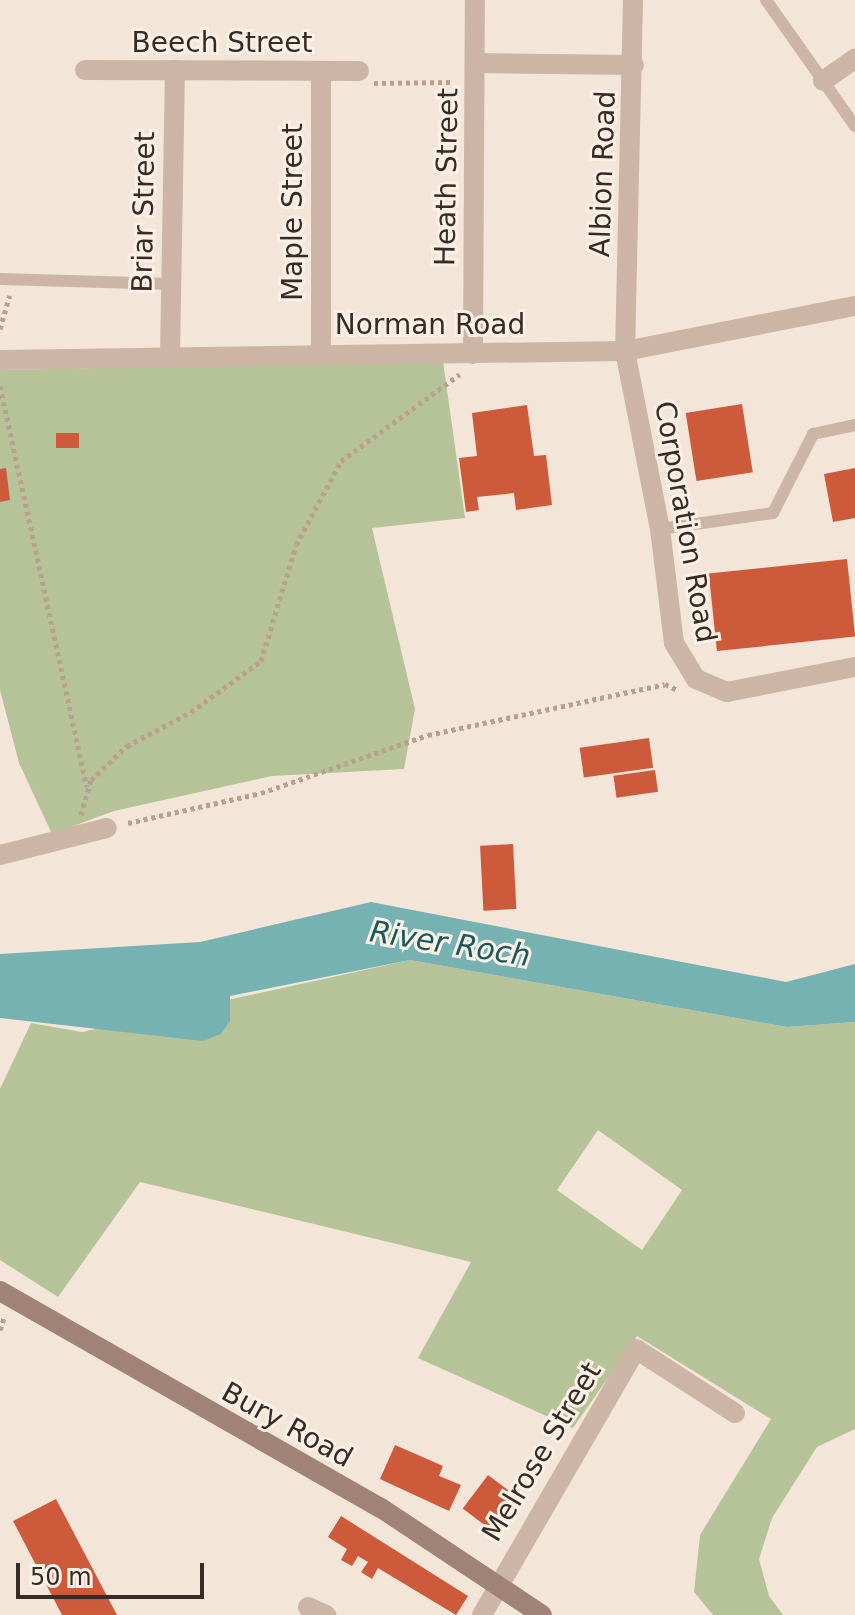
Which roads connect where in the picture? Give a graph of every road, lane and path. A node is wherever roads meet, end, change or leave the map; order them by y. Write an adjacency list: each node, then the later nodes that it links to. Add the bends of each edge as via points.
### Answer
1 (475, 0): 5 (street, Heath Street)
2 (633, 0): 6 (street, Albion Road)
3 (766, 0): 11 (lane)
4 (855, 59): 11 (street)
5 (476, 63): 6 (street); 10 (path, via 449,86 370,83); 20 (street, Heath Street)
6 (634, 65): 18 (street, Albion Road)
7 (85, 70): 8 (street, Beech Street)
8 (175, 70): 9 (street, Beech Street); 15 (street, Briar Street)
9 (321, 71): 10 (street, Beech Street); 19 (street, Maple Street)
10 (359, 71)
11 (823, 81): 12 (lane)
12 (855, 126)
13 (0, 279): 14 (lane)
14 (14, 279): 15 (lane); 17 (path)
15 (171, 284): 21 (street, Briar Street)
16 (855, 306): 18 (street, Norman Road)
17 (0, 329)
18 (625, 351): 20 (street, Norman Road); 25 (street, Corporation Road)
19 (321, 353): 20 (street, Norman Road); 21 (street, Norman Road)
20 (473, 354): 28 (path, via 457,378 366,440 335,471 296,545 261,661 191,712 127,746)
21 (170, 355): 22 (street, Norman Road)
22 (0, 360)
23 (0, 386): 28 (path)
24 (855, 425): 25 (lane, via 813,434 773,513)
25 (660, 529): 27 (street, Corporation Road, via 674,643)
26 (855, 667): 27 (street, Corporation Road, via 727,692)
27 (688, 685): 29 (path, via 665,684 428,735 261,793)
28 (87, 788): 30 (path, via 80,803)
29 (107, 828): 30 (street)
30 (83, 836): 31 (street)
31 (0, 855)
32 (0, 1291): 34 (main road, Bury Road, via 381,1508)
33 (735, 1413): 34 (street, Melrose Street, via 636,1349)
34 (495, 1583): 35 (street, Melrose Street); 36 (main road, Bury Road)
35 (482, 1615)
36 (542, 1615)

